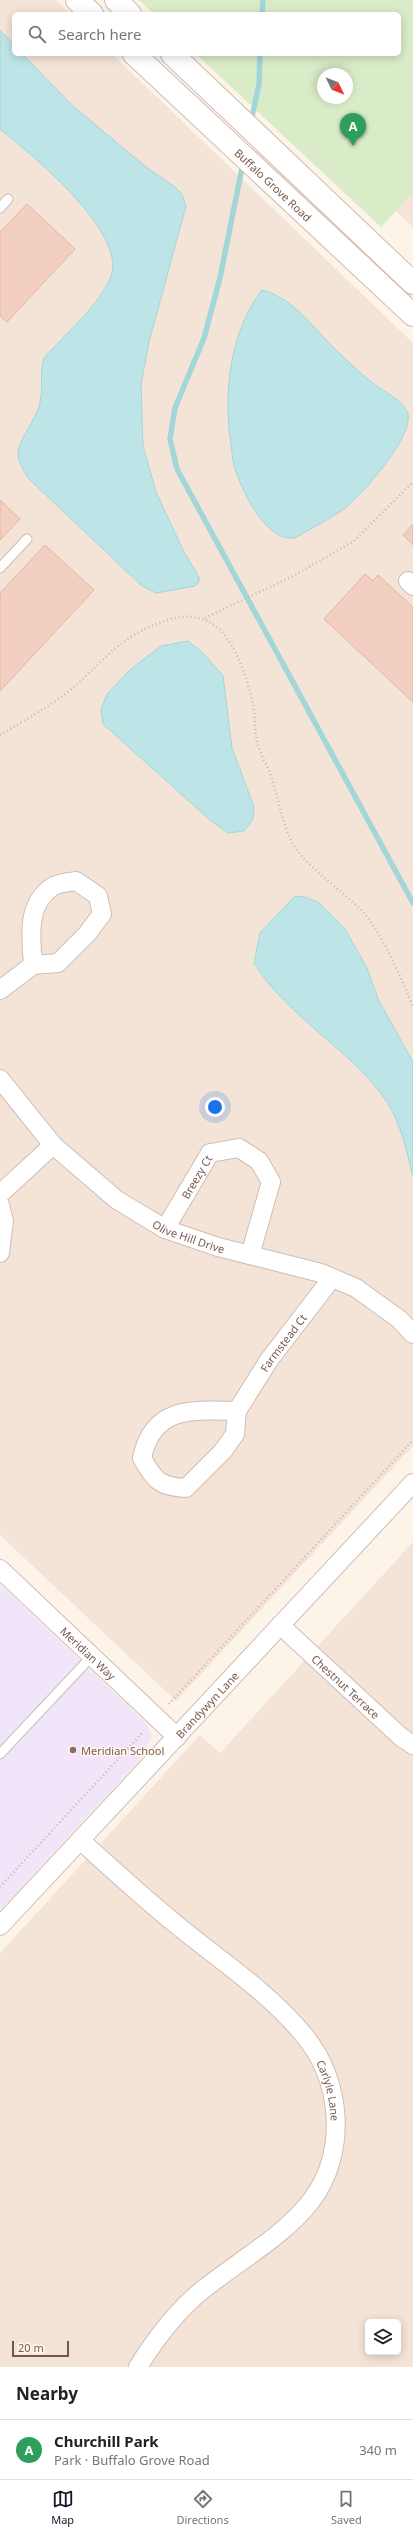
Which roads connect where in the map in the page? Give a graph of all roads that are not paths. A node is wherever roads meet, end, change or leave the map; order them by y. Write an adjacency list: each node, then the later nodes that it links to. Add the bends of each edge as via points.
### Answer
1 (77, 0): 3 (main road)
2 (116, 0): 4 (main road)
3 (90, 12)
4 (128, 12)
5 (136, 56): 10 (main road, Buffalo Grove Road)
6 (174, 56): 9 (main road)
7 (8, 199): 8 (lane)
8 (0, 208)
9 (413, 282)
10 (413, 315)
11 (27, 539): 12 (lane)
12 (0, 568)
13 (34, 965): 13 (street, via 58,963 87,934 102,914 98,896 76,880 52,887 34,908 30,934); 14 (street)
14 (0, 990)
15 (0, 1079): 16 (street, Olive Hill Drive)
16 (53, 1145): 17 (street); 19 (street, Olive Hill Drive, via 117,1200)
17 (0, 1194)
18 (0, 1205): 20 (street, via 4,1236)
19 (165, 1229): 21 (street, Olive Hill Drive); 21 (street, Breezy Ct, via 210,1153 239,1148 259,1161 271,1182)
20 (0, 1253)
21 (250, 1255): 22 (street, Olive Hill Drive)
22 (332, 1278): 23 (street, Olive Hill Drive, via 356,1288 399,1319); 24 (street, Farmstead Ct, via 269,1360)
23 (413, 1334)
24 (237, 1411): 24 (street, Farmstead Ct, via 235,1434 224,1451 186,1488 167,1488 152,1476 142,1458 145,1440 157,1426 175,1414 202,1410)
25 (413, 1483): 27 (street, Brandywyn Lane)
26 (0, 1569): 28 (street, Meridian Way)
27 (280, 1625): 29 (street, Brandywyn Lane); 30 (street, Chestnut Terrace, via 401,1737)
28 (92, 1656): 29 (street, Meridian Way); 31 (lane)
29 (177, 1737): 32 (street, Brandywyn Lane)
30 (413, 1745)
31 (0, 1754)
32 (80, 1840): 33 (street, Brandywyn Lane); 34 (street, Carlyle Lane, via 141,1896 280,2008 304,2035 323,2067 334,2097 337,2126 334,2147 325,2177 311,2201 286,2226 182,2308 154,2342)
33 (0, 1926)
34 (138, 2367)

